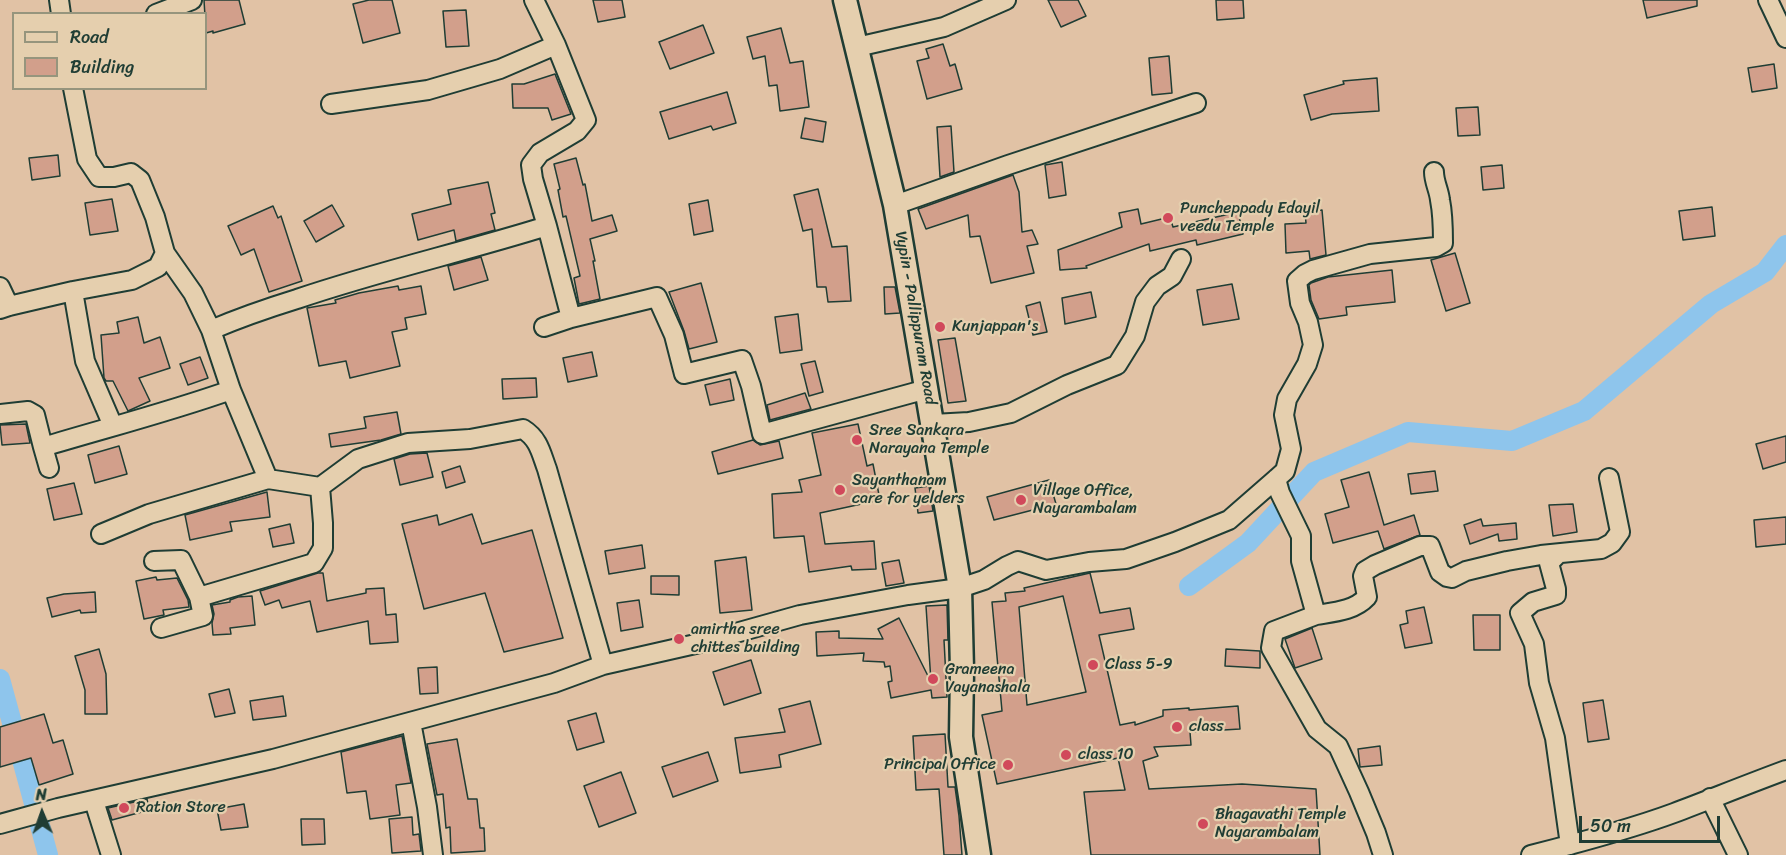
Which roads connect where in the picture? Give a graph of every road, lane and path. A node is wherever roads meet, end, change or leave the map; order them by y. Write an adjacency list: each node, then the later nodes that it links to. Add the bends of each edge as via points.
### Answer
1 (192, 0): 6 (street)
2 (534, 0): 8 (street)
3 (845, 0): 9 (main road, Vypin - Pallippuram Road)
4 (1006, 0): 9 (street, via 944,27)
5 (1768, 0): 7 (street)
6 (161, 12)
7 (1786, 38)
8 (556, 45): 12 (street, via 500,69 428,90); 15 (street, via 586,120 540,153 531,165)
9 (857, 47): 14 (main road, Vypin - Pallippuram Road)
10 (73, 90): 16 (street, via 87,159 99,177 131,173 140,180)
11 (1196, 103): 14 (street)
12 (331, 104)
13 (1434, 172): 33 (street, via 1443,216 1443,243 1370,254 1313,270 1297,281 1313,345 1287,399 1284,415 1291,448)
14 (895, 205): 24 (main road, Vypin - Pallippuram Road)
15 (547, 226): 21 (street); 23 (street, via 332,287)
16 (165, 253): 19 (street, via 158,267 132,280); 23 (street, via 193,293)
17 (1181, 259): 27 (street, via 1172,276 1157,286 1145,302 1136,336 1117,365 1011,413 969,422)
18 (0, 287): 20 (street)
19 (72, 291): 20 (street); 28 (street, via 85,361)
20 (5, 308)
21 (571, 318): 22 (street); 24 (street, via 657,297 674,335 684,374 742,360 762,435)
22 (544, 327)
23 (211, 330): 25 (street)
24 (927, 389): 27 (main road, Vypin - Pallippuram Road)
25 (231, 390): 28 (street); 32 (street)
26 (0, 414): 29 (street, via 28,411 35,415)
27 (933, 424): 38 (main road, Vypin - Pallippuram Road)
28 (113, 426): 29 (street)
29 (43, 447): 30 (street)
30 (49, 468)
31 (1609, 478): 36 (street, via 1620,532 1601,549)
32 (268, 479): 34 (street); 35 (street, via 149,514)
33 (1278, 486): 38 (street, via 1229,520 1126,559 1046,570 1018,561); 40 (street, via 1301,536 1301,561)
34 (320, 487): 39 (street, via 323,548 314,563); 42 (street, via 358,459 408,443 471,439 524,429 532,434 546,469)
35 (101, 534)
36 (1558, 554): 40 (street, via 1499,562 1452,578 1440,572 1430,546 1420,546 1365,571 1367,597 1363,602 1342,611); 48 (street, via 1549,563 1556,595 1533,602 1520,613 1534,644 1539,683 1555,738)
37 (154, 561): 39 (street, via 181,560)
38 (960, 588): 42 (street, via 800,615); 51 (main road, Vypin - Pallippuram Road, via 961,737)
39 (199, 597): 41 (street, via 203,616)
40 (1316, 615): 52 (street, via 1274,631 1271,648 1317,729 1338,746)
41 (160, 628)
42 (603, 665): 43 (street, via 554,683)
43 (411, 722): 46 (street); 50 (street)
44 (1786, 770): 45 (street)
45 (1710, 798): 48 (street, via 1673,814); 54 (street)
46 (94, 801): 47 (street); 49 (street)
47 (6, 822)
48 (1570, 845): 53 (street)
49 (111, 855)
50 (433, 855)
51 (979, 855)
52 (1383, 855)
53 (1531, 855)
54 (1738, 855)

